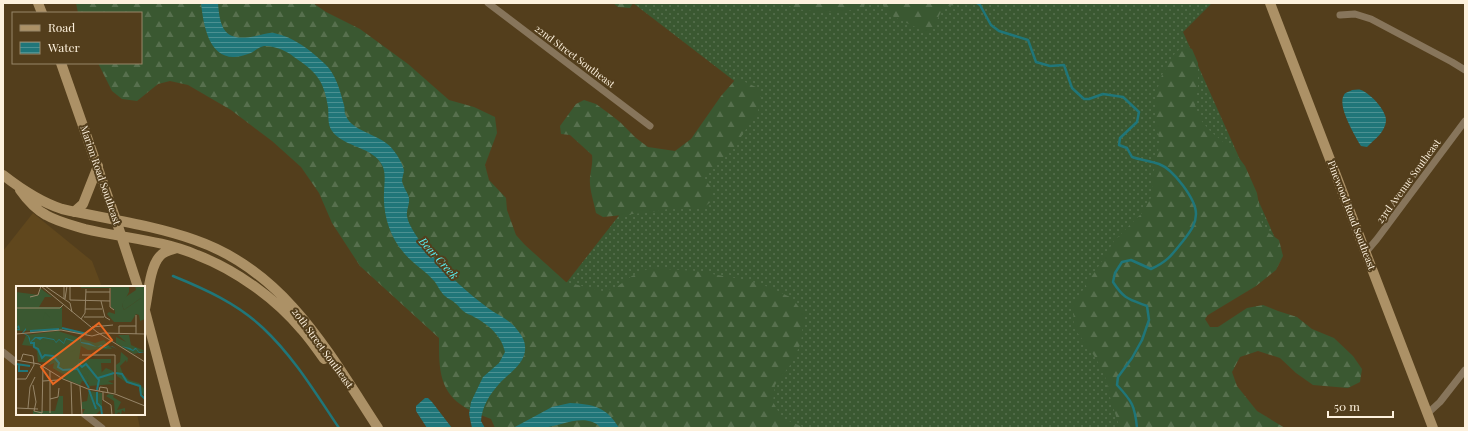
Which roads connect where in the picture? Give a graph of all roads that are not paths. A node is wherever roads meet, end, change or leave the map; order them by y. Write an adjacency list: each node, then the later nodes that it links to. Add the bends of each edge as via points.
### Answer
1 (488, 3): 7 (street, 22nd Street Southeast)
2 (1270, 3): 15 (street, Pinewood Road Southeast)
3 (1340, 15): 5 (street, via 1355,14 1371,19)
4 (61, 64): 8 (street, Marion Road Southeast)
5 (1465, 70)
6 (1465, 121): 15 (street, 23rd Avenue Southeast)
7 (650, 126)
8 (98, 166): 11 (street, via 84,204); 12 (street, Marion Road Southeast)
9 (3, 175): 10 (street, 20th Street Southeast)
10 (15, 184): 11 (street, 20th Street Southeast, via 45,202); 13 (street, 20th Street Southeast, via 28,201 53,219)
11 (74, 212): 12 (street, 20th Street Southeast)
12 (116, 220): 13 (street, Marion Road Southeast); 26 (street, 20th Street Southeast, via 174,233 210,246 272,285 310,328)
13 (122, 236): 14 (street, 20th Street Southeast); 16 (street, Marion Road Southeast)
14 (177, 248): 17 (street, via 158,258); 26 (street, 20th Street Southeast, via 224,268 253,286 282,310 303,330)
15 (1366, 252): 22 (street, Pinewood Road Southeast)
16 (138, 286)
17 (145, 304)
18 (145, 312): 25 (street)
19 (3, 352): 20 (street)
20 (16, 362)
21 (1465, 370): 22 (street)
22 (1427, 414): 27 (street, Pinewood Road Southeast)
23 (85, 415): 24 (street)
24 (102, 428)
25 (176, 428)
26 (378, 428)
27 (1433, 428)

